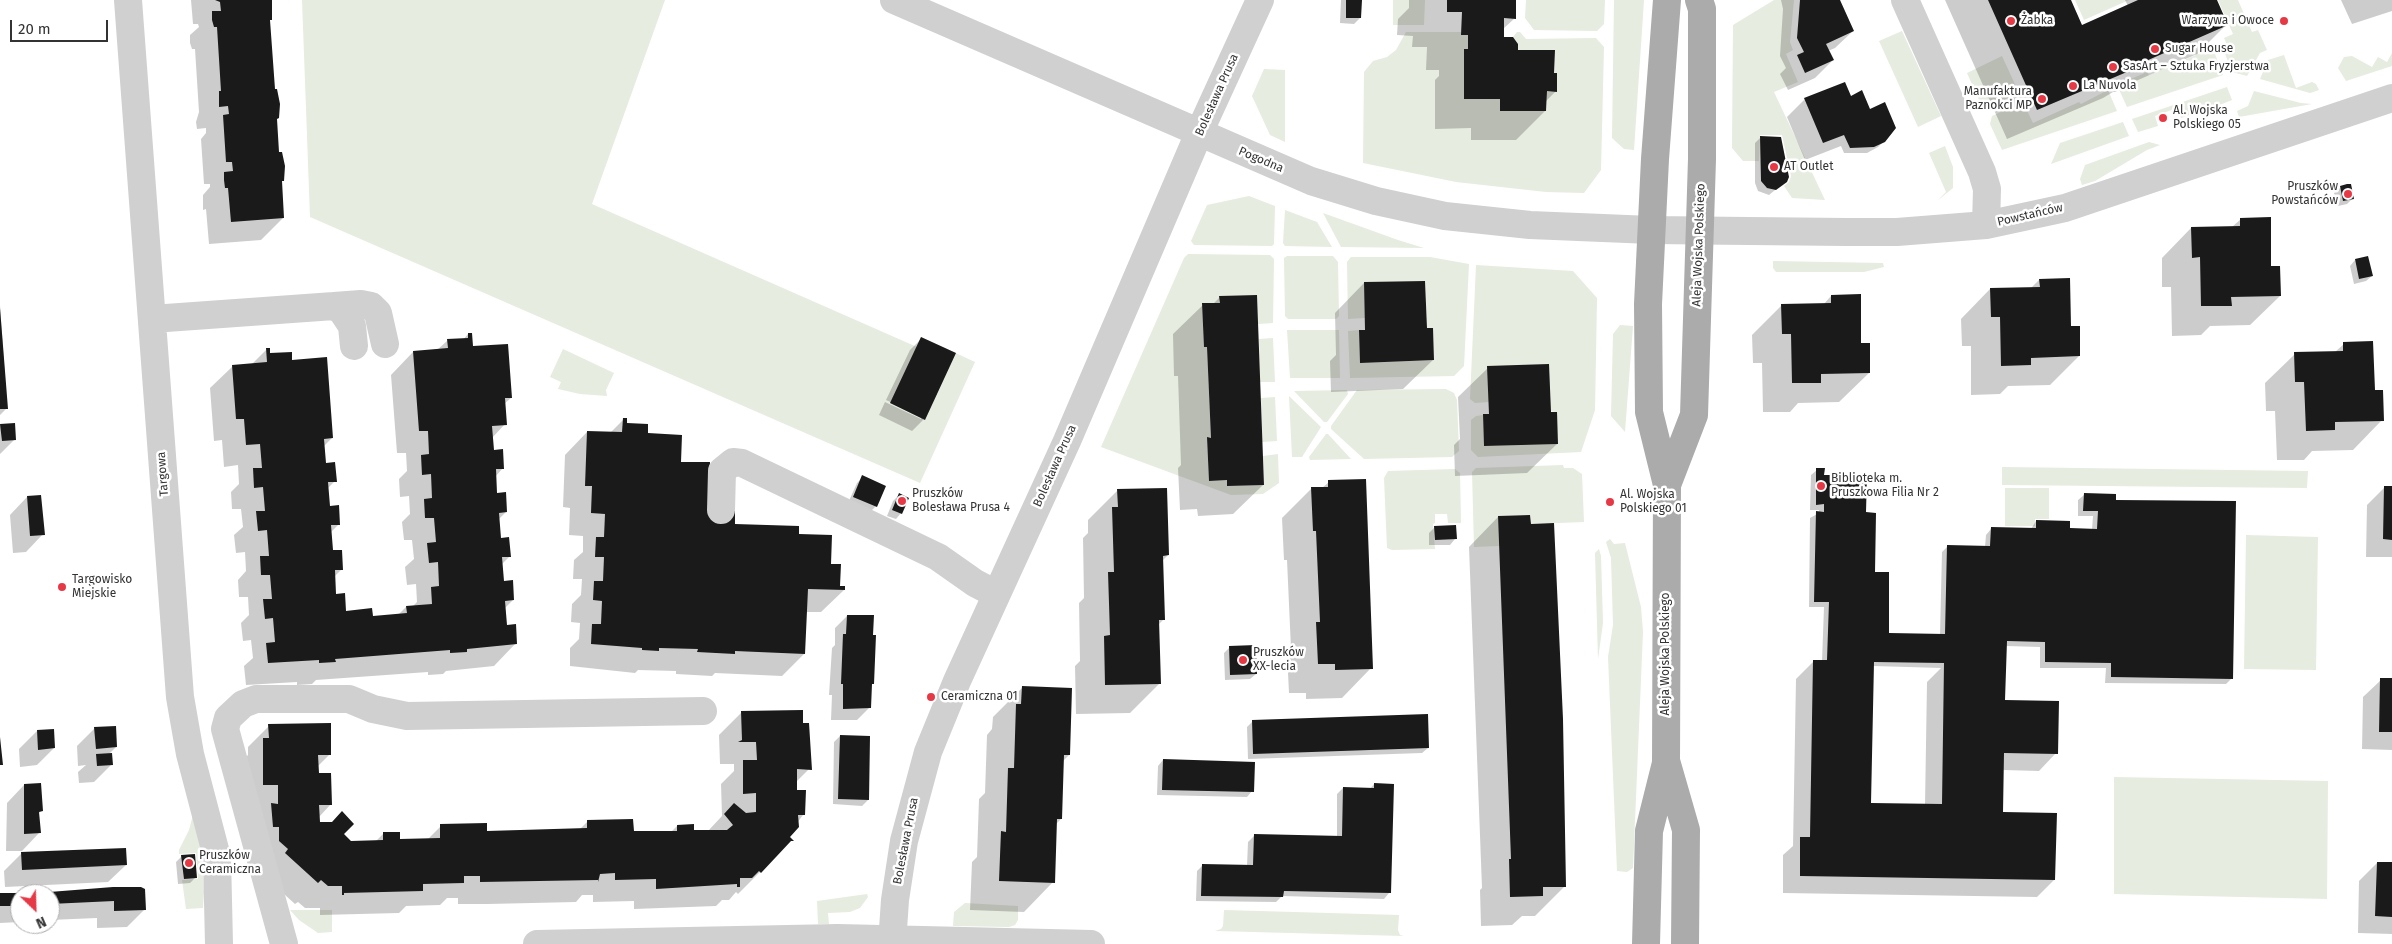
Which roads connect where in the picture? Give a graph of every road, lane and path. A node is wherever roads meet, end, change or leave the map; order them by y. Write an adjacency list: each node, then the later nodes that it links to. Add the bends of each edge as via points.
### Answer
1 (128, 0): 13 (street, Targowa)
2 (894, 0): 8 (street, Pogodna)
3 (1260, 0): 8 (street, Bolesława Prusa)
4 (1667, 0): 10 (main road, Aleja Wojska Polskiego)
5 (1699, 0): 11 (main road, Aleja Wojska Polskiego, via 1702,9 1702,131)
6 (1905, 0): 9 (street, via 1982,172 1986,189)
7 (2392, 98): 9 (street, Powstańców, via 2065,208)
8 (1199, 134): 10 (street, Pogodna, via 1312,181 1393,205 1489,222); 18 (street, Bolesława Prusa, via 1101,364)
9 (1986, 225): 11 (street, Powstańców, via 1897,232)
10 (1651, 230): 11 (street, Powstańców); 16 (main road, Aleja Wojska Polskiego, via 1649,412)
11 (1699, 231): 16 (main road, Aleja Wojska Polskiego, via 1694,415)
12 (334, 306): 13 (street); 14 (street, via 371,306 378,313); 15 (street, via 342,311 352,326)
13 (152, 319): 22 (street, Targowa, via 180,697 190,754 216,857)
14 (385, 344)
15 (354, 346)
16 (1667, 485): 20 (main road, Aleja Wojska Polskiego)
17 (721, 510): 18 (street, via 722,471 733,462 742,463 938,557 975,584)
18 (996, 594): 21 (street, Bolesława Prusa, via 957,681 918,784 900,868)
19 (703, 711): 23 (street, via 407,716 373,709 349,699 256,699 243,704 228,718 225,729)
20 (1666, 763): 26 (main road, Aleja Wojska Polskiego, via 1649,831); 27 (main road, Aleja Wojska Polskiego, via 1686,830)
21 (892, 942): 24 (street, via 838,938); 25 (street)
22 (219, 944)
23 (284, 944)
24 (537, 944)
25 (1092, 944)
26 (1646, 944)
27 (1684, 944)

